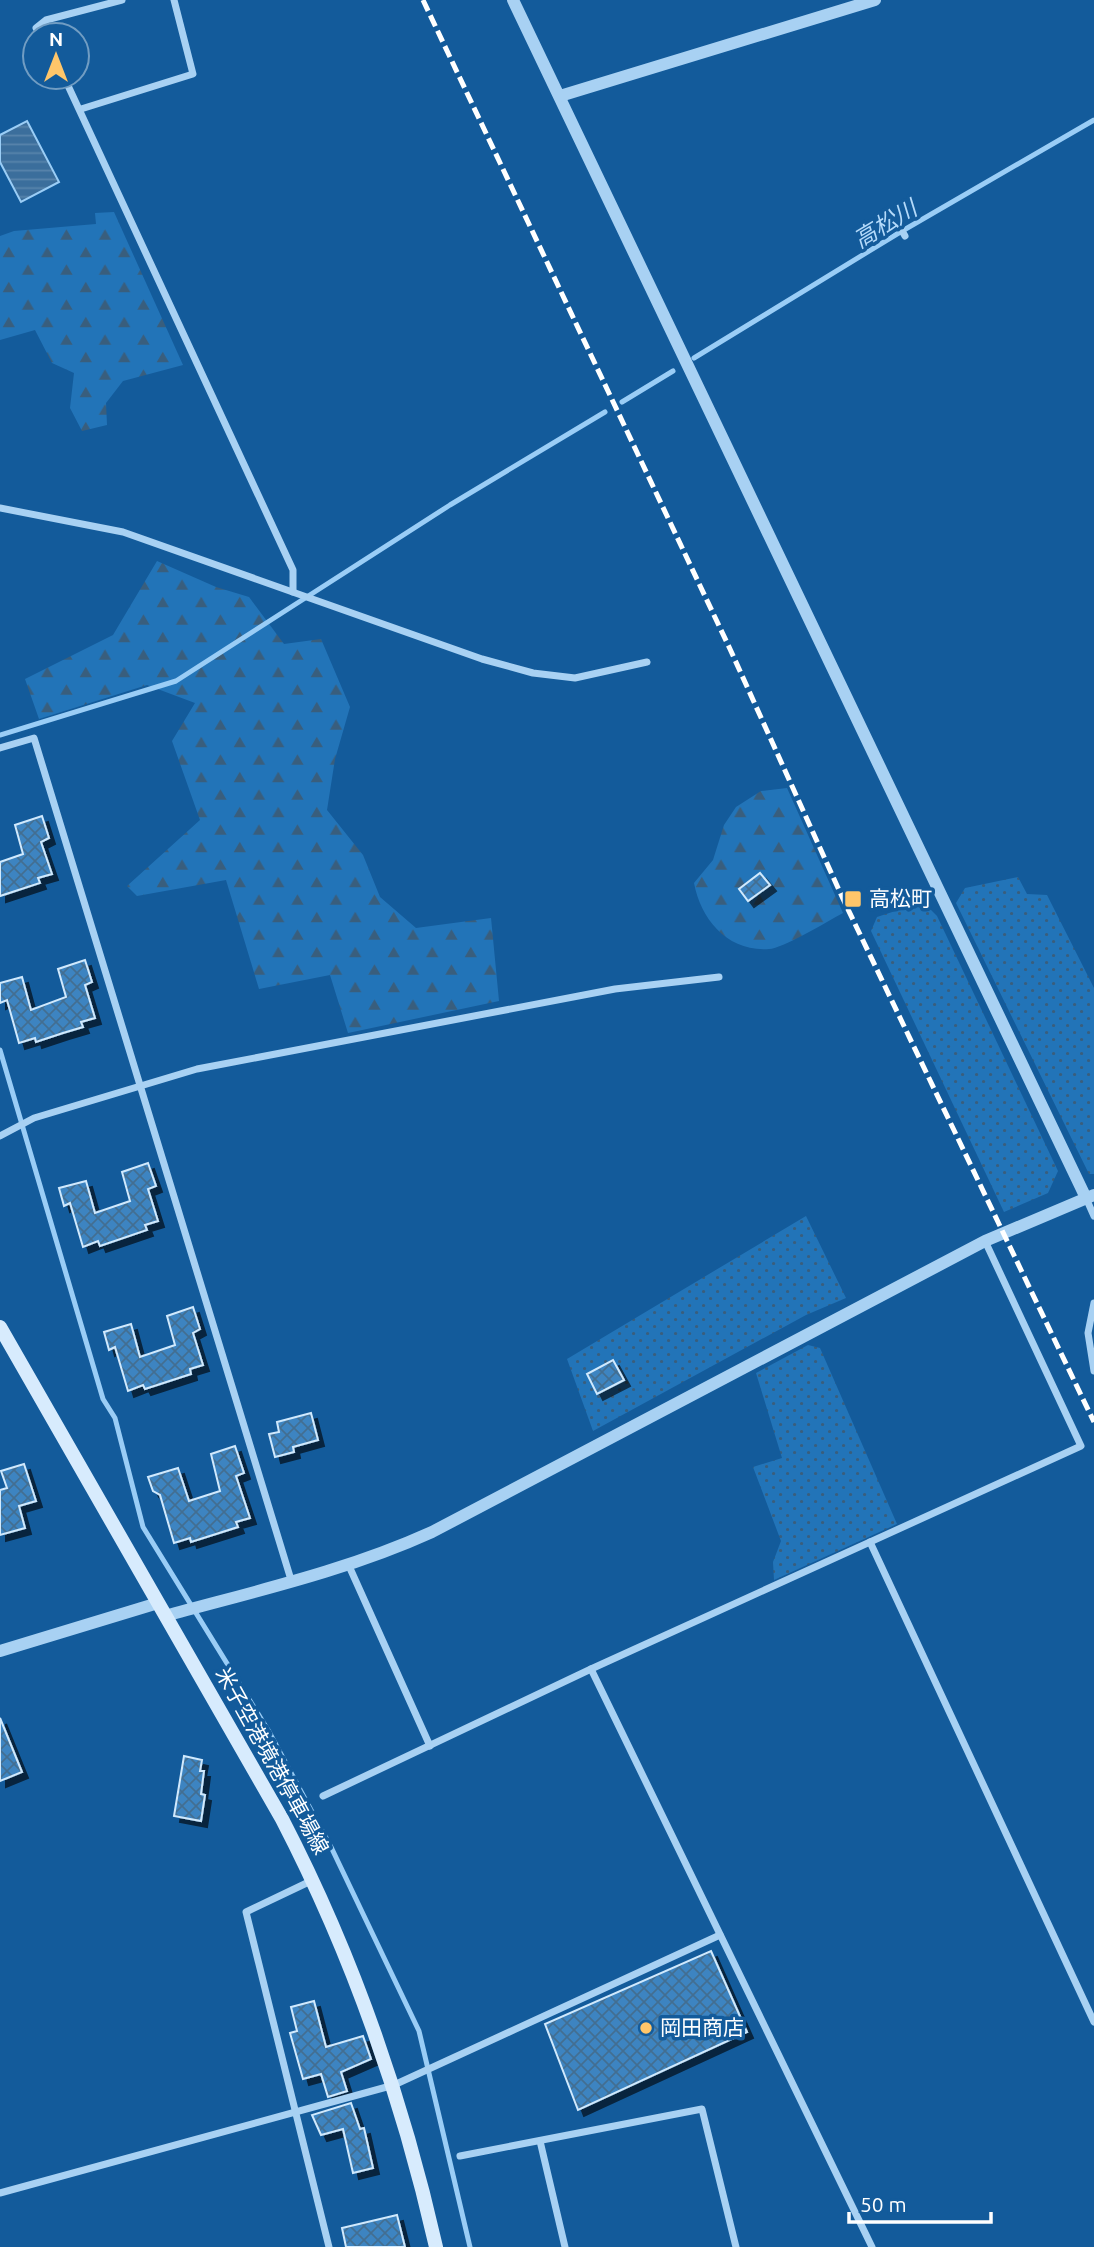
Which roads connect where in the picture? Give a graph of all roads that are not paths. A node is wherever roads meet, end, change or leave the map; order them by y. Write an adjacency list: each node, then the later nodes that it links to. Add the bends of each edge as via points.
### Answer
1 (122, 0): 5 (street)
2 (174, 0): 8 (street, via 193,74)
3 (513, 0): 7 (street)
4 (875, 0): 7 (street)
5 (45, 21)
6 (72, 91): 8 (street)
7 (560, 96): 16 (street)
8 (81, 108): 10 (street, via 293,570)
9 (0, 508): 10 (street, via 123,532)
10 (293, 592): 11 (street, via 533,673 575,678)
11 (647, 662)
12 (0, 748): 14 (street, via 34,738)
13 (719, 977): 14 (street, via 615,989 281,1052 197,1069)
14 (142, 1087): 15 (street, via 34,1118); 24 (street)
15 (0, 1136)
16 (1090, 1196): 17 (street); 18 (street)
17 (1094, 1216)
18 (985, 1241): 22 (street, via 1081,1446); 23 (street, via 432,1532)
19 (1094, 1303): 21 (street, via 1088,1333)
20 (0, 1327): 25 (main road, 米子空港境港停車場線)
21 (1094, 1371)
22 (870, 1542): 28 (street); 33 (street)
23 (349, 1566): 24 (street); 29 (street)
24 (293, 1584): 26 (street)
25 (158, 1602): 26 (main road, 米子空港境港停車場線); 27 (street)
26 (165, 1616): 31 (main road, 米子空港境港停車場線)
27 (0, 1651)
28 (591, 1669): 29 (street); 32 (street)
29 (430, 1746): 30 (street)
30 (323, 1796)
31 (313, 1880): 34 (main road, 米子空港境港停車場線, via 365,2000); 35 (street, via 246,1912)
32 (720, 1935): 34 (street); 43 (street)
33 (1094, 2022)
34 (394, 2085): 35 (street); 40 (main road, 米子空港境港停車場線)
35 (297, 2112): 38 (street); 39 (street)
36 (540, 2141): 37 (street); 41 (street); 42 (street, via 702,2109)
37 (460, 2156)
38 (0, 2193)
39 (329, 2247)
40 (436, 2247)
41 (565, 2247)
42 (736, 2247)
43 (872, 2247)

